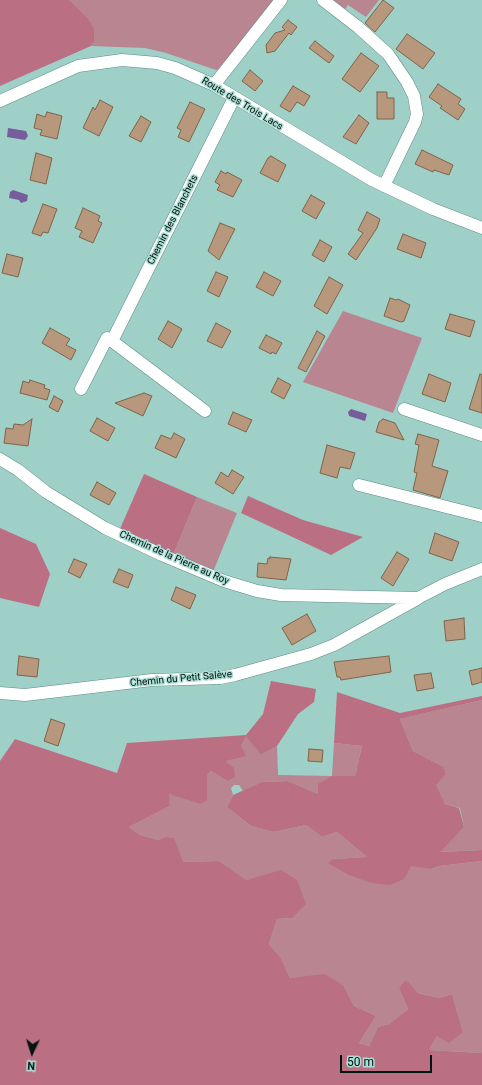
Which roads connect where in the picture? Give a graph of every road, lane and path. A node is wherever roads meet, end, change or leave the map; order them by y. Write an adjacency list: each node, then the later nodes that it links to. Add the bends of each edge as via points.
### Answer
1 (281, 0): 3 (street)
2 (323, 0): 6 (street, via 378,44 397,66 416,104 415,122)
3 (214, 85): 4 (street, Route des Trois Lacs); 5 (street, Route des Trois Lacs, via 157,63 122,60 78,66)
4 (234, 98): 6 (street, Route des Trois Lacs); 8 (street, Chemin des Blanchets)
5 (0, 101)
6 (384, 186): 7 (street, Route des Trois Lacs)
7 (482, 228)
8 (112, 341): 9 (street, Chemin des Blanchets, via 107,338); 11 (street)
9 (81, 389)
10 (404, 409): 12 (street)
11 (205, 411)
12 (482, 435)
13 (0, 459): 17 (street, Chemin de la Pierre au Roy, via 46,492 105,528 231,584 281,595)
14 (359, 485): 15 (street)
15 (482, 516)
16 (482, 569): 17 (street, Chemin de la Pierre au Roy)
17 (418, 598): 18 (street, Chemin du Petit Salève, via 334,645 235,675 220,678 152,680 25,695)
18 (0, 693)

